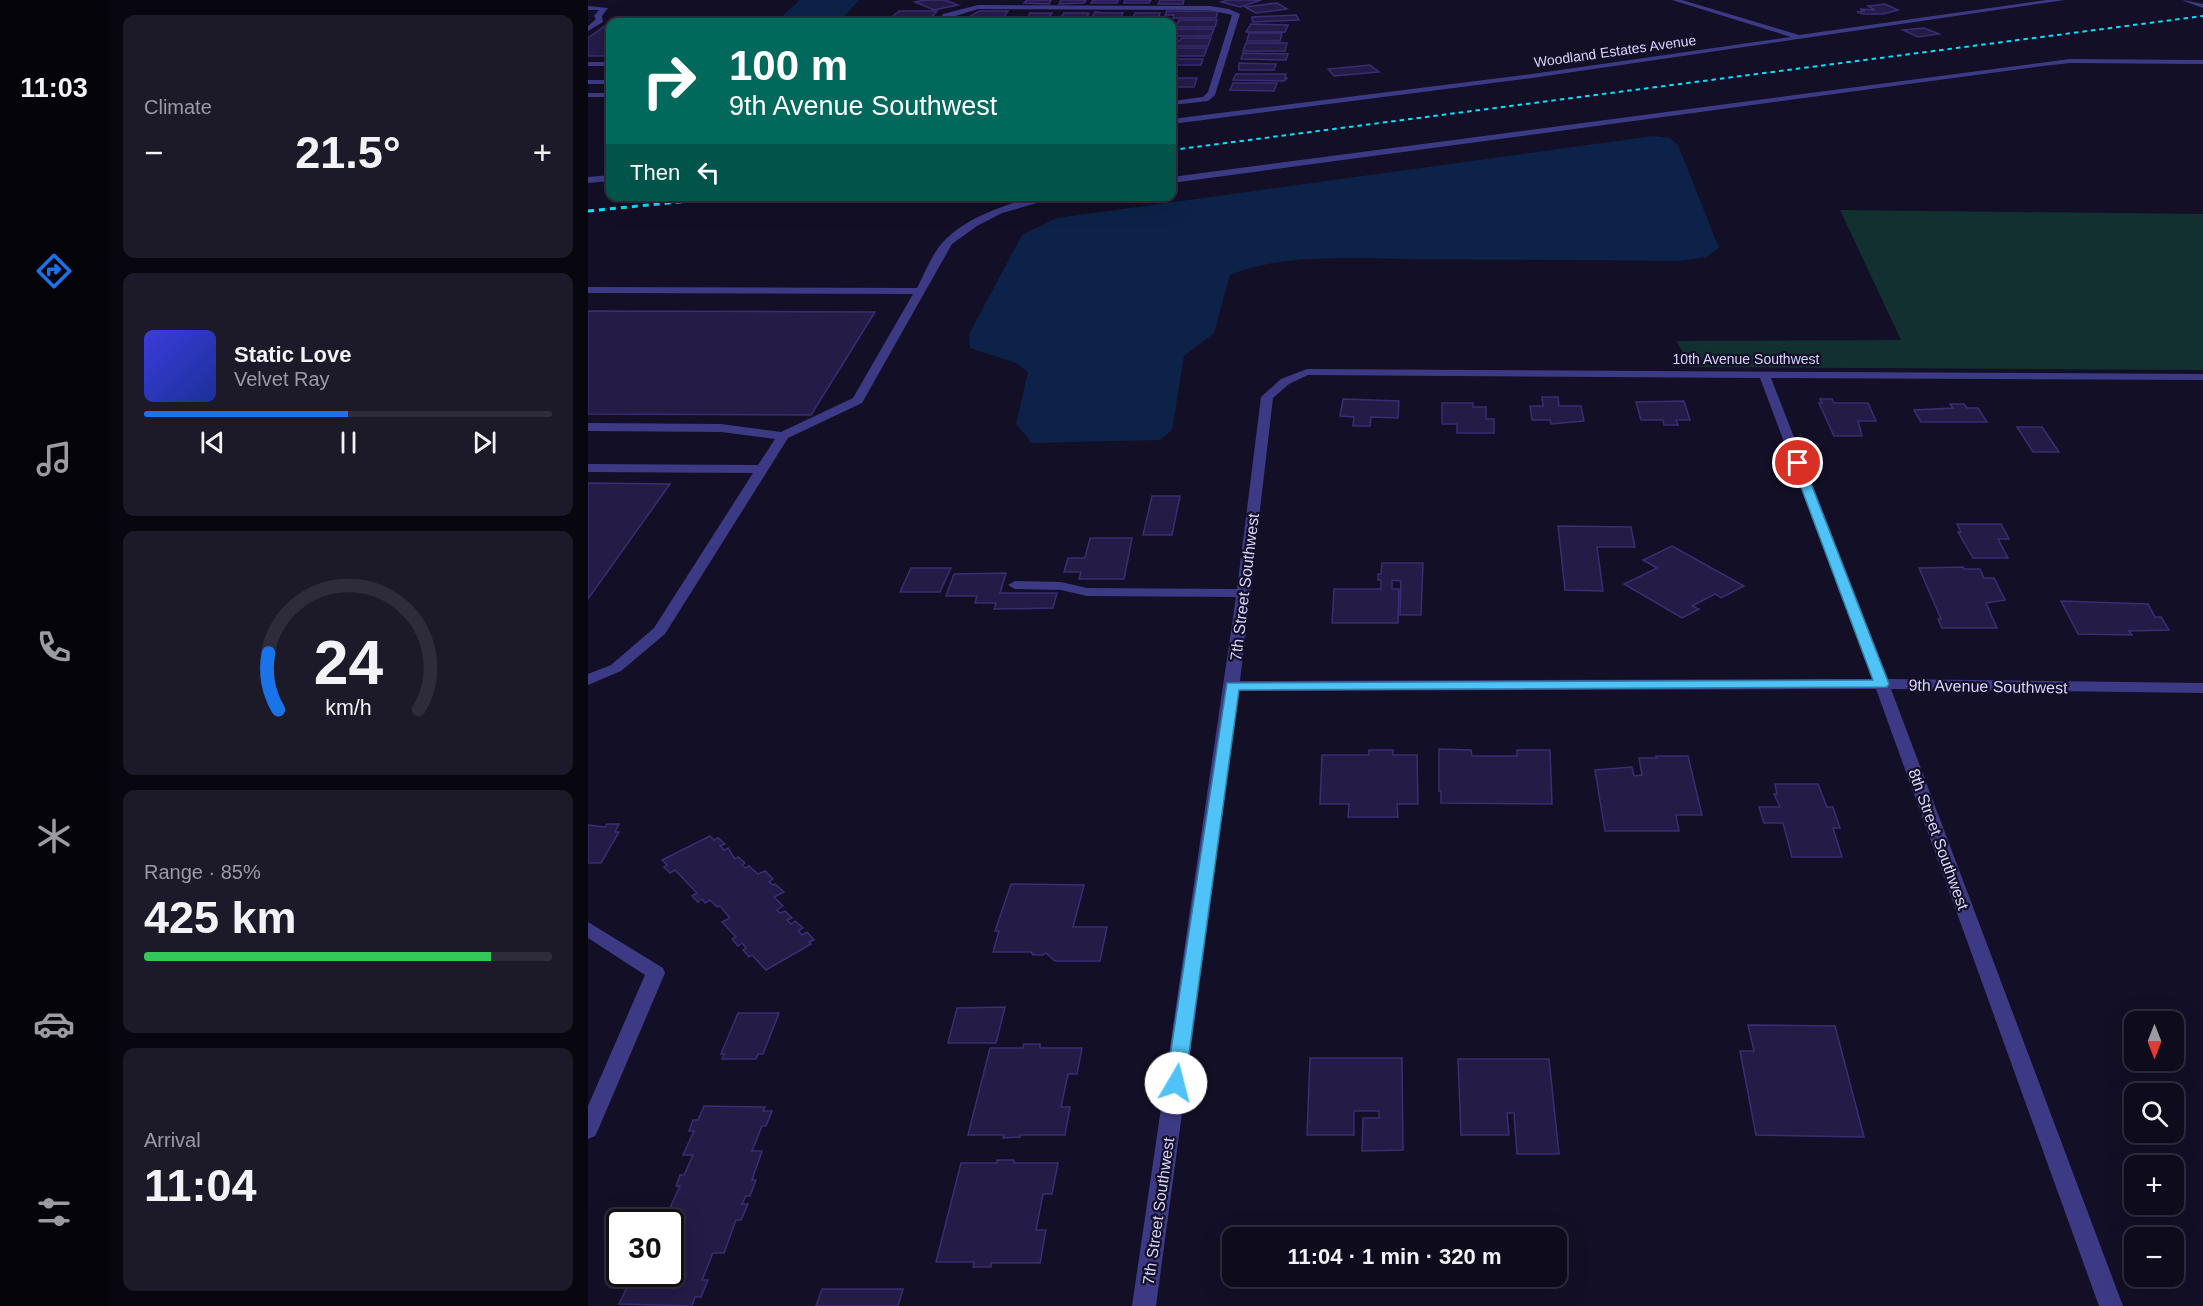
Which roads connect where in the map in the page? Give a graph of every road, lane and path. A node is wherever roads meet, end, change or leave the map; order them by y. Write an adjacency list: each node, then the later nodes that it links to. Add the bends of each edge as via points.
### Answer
1 (1675, 0): 8 (street)
2 (2062, 0): 8 (street, Woodland Estates Avenue)
3 (2186, 0): 4 (street)
4 (2203, 6)
5 (588, 8): 7 (street, via 604,8 598,16 600,20)
6 (944, 18): 16 (street, via 978,8 1210,8 1236,14 1212,93 1205,99)
7 (588, 29)
8 (1802, 38): 17 (street, Woodland Estates Avenue)
9 (2203, 62): 19 (street, via 2043,64)
10 (588, 64): 11 (street)
11 (606, 64)
12 (588, 82): 13 (street)
13 (606, 82)
14 (588, 95): 15 (street)
15 (606, 95)
16 (1176, 103)
17 (1176, 122)
18 (606, 178): 20 (street)
19 (1176, 179)
20 (588, 180)
21 (1028, 201): 23 (street, via 965,227 948,242)
22 (588, 290): 23 (street)
23 (920, 291): 28 (street, via 858,400)
24 (1764, 374): 25 (street, 10th Avenue Southwest, via 1307,372); 26 (street, 10th Avenue Southwest); 34 (street, 8th Street Southwest)
25 (1289, 377): 32 (street, 7th Street Southwest, via 1267,397)
26 (2203, 377)
27 (588, 427): 28 (street, via 722,428)
28 (783, 436): 30 (street)
29 (588, 468): 30 (street)
30 (763, 469): 33 (street, via 660,631 616,668)
31 (1015, 585): 32 (street, via 1048,584 1087,592)
32 (1244, 593): 35 (street, 7th Street Southwest)
33 (588, 680)
34 (1882, 684): 35 (street, 9th Avenue Southwest); 36 (street, 9th Avenue Southwest); 40 (street, 8th Street Southwest)
35 (1232, 686): 39 (street, 7th Street Southwest)
36 (2203, 688)
37 (588, 929): 38 (street, via 656,973)
38 (588, 1130)
39 (1144, 1306)
40 (2111, 1306)

